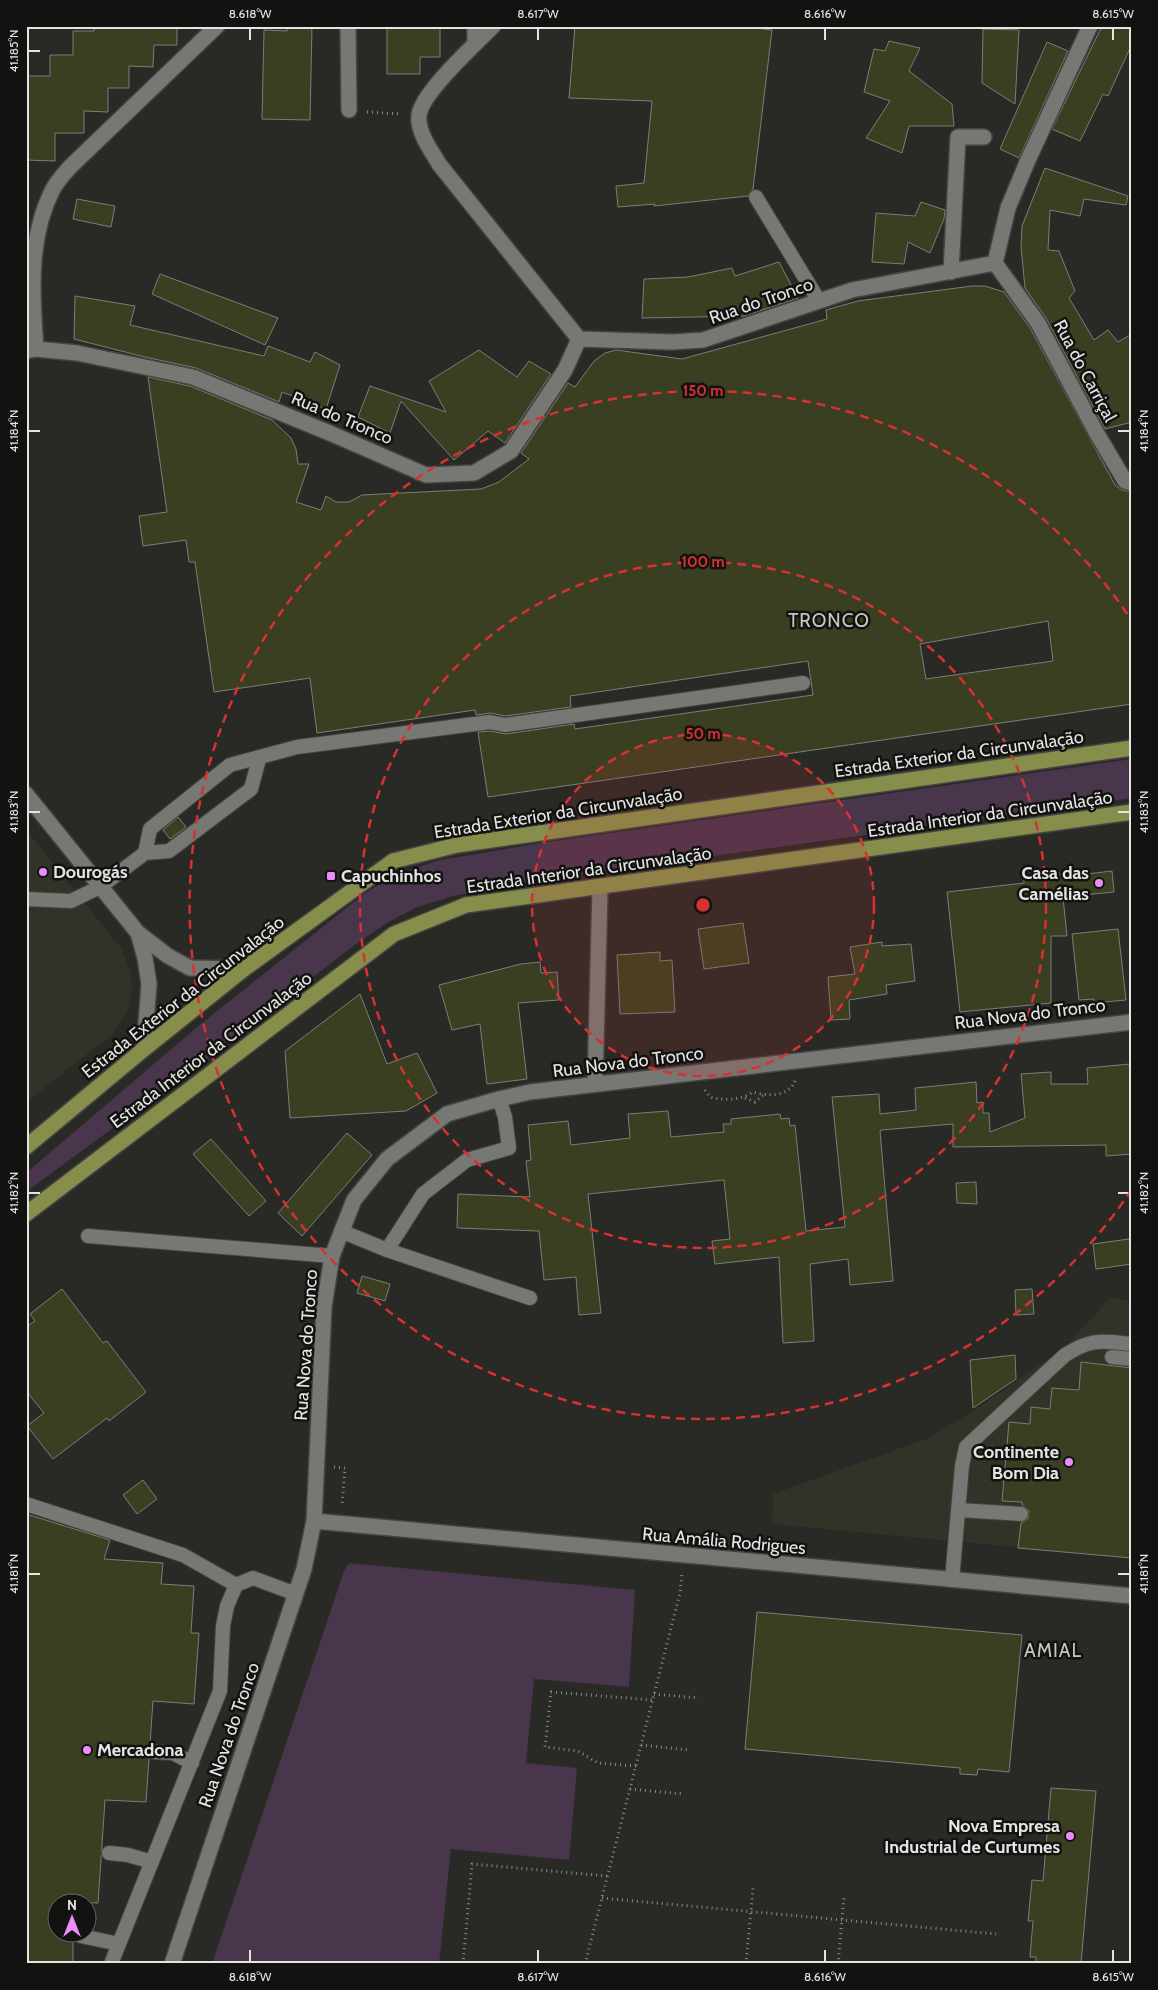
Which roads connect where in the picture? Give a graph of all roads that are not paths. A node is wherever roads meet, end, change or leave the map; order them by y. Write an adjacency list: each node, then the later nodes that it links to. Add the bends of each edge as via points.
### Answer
1 (216, 26): 14 (street, via 70,166 53,189 40,219 34,251)
2 (348, 26): 7 (street)
3 (475, 26): 6 (street)
4 (493, 26): 6 (street)
5 (1090, 26): 10 (street, via 1008,208)
6 (475, 44): 13 (street, via 430,92 419,114 421,132 439,164)
7 (350, 110)
8 (984, 137): 11 (street, via 958,137)
9 (756, 197): 12 (lane)
10 (996, 263): 11 (street, Rua do Tronco); 15 (street, Rua do Carriçal, via 1040,326 1125,481)
11 (951, 272): 12 (street, Rua do Tronco, via 852,290)
12 (819, 301): 13 (street, Rua do Tronco, via 703,340)
13 (579, 339): 14 (street, Rua do Tronco, via 565,370 511,450 474,473 426,475 193,377 77,353)
14 (31, 350)
15 (1132, 483)
16 (803, 683): 18 (lane, via 505,725 490,722 297,747)
17 (1132, 748): 26 (main road, Estrada Exterior da Circunvalação, via 448,847 393,861)
18 (259, 759): 21 (lane, via 230,765 150,829); 21 (lane, via 251,789 169,851)
19 (26, 794): 22 (street)
20 (1132, 812): 23 (main road, Estrada Interior da Circunvalação)
21 (145, 852): 22 (lane)
22 (100, 887): 24 (lane, via 71,900); 25 (street)
23 (600, 888): 29 (street); 32 (main road, Estrada Interior da Circunvalação, via 466,906 394,934)
24 (26, 899)
25 (138, 933): 26 (street, via 190,968); 28 (street, via 149,984)
26 (244, 970): 28 (main road, Estrada Exterior da Circunvalação)
27 (1132, 1022): 29 (street, Rua Nova do Tronco)
28 (144, 1049): 31 (main road, Estrada Exterior da Circunvalação)
29 (594, 1084): 30 (street, Rua Nova do Tronco)
30 (499, 1098): 33 (street, Rua Nova do Tronco, via 447,1114 387,1159 354,1200); 35 (lane, via 505,1117 508,1148 467,1160 422,1194)
31 (26, 1147)
32 (26, 1214)
33 (341, 1231): 35 (lane); 36 (street, Rua Nova do Tronco)
34 (88, 1236): 36 (lane)
35 (386, 1250): 37 (lane)
36 (332, 1256): 44 (street, Rua Nova do Tronco, via 324,1307)
37 (530, 1298)
38 (1132, 1344): 42 (lane, via 1097,1341 1081,1345 1065,1355 966,1447)
39 (1112, 1357): 40 (lane)
40 (1132, 1358)
41 (26, 1504): 46 (lane, via 183,1555)
42 (959, 1510): 43 (lane); 45 (lane)
43 (1021, 1514)
44 (314, 1521): 45 (street, Rua Amália Rodrigues); 47 (street, Rua Nova do Tronco, via 310,1548)
45 (952, 1580): 48 (street, Rua Amália Rodrigues)
46 (236, 1585): 47 (lane, via 253,1578); 50 (lane, via 223,1626 220,1691)
47 (296, 1594): 56 (street, Rua Nova do Tronco)
48 (1132, 1596)
49 (154, 1752): 50 (lane, via 173,1753)
50 (192, 1763): 52 (lane)
51 (109, 1853): 52 (lane)
52 (152, 1862): 54 (lane)
53 (98, 1940): 54 (lane)
54 (119, 1944): 55 (lane)
55 (110, 1964)
56 (172, 1964)

